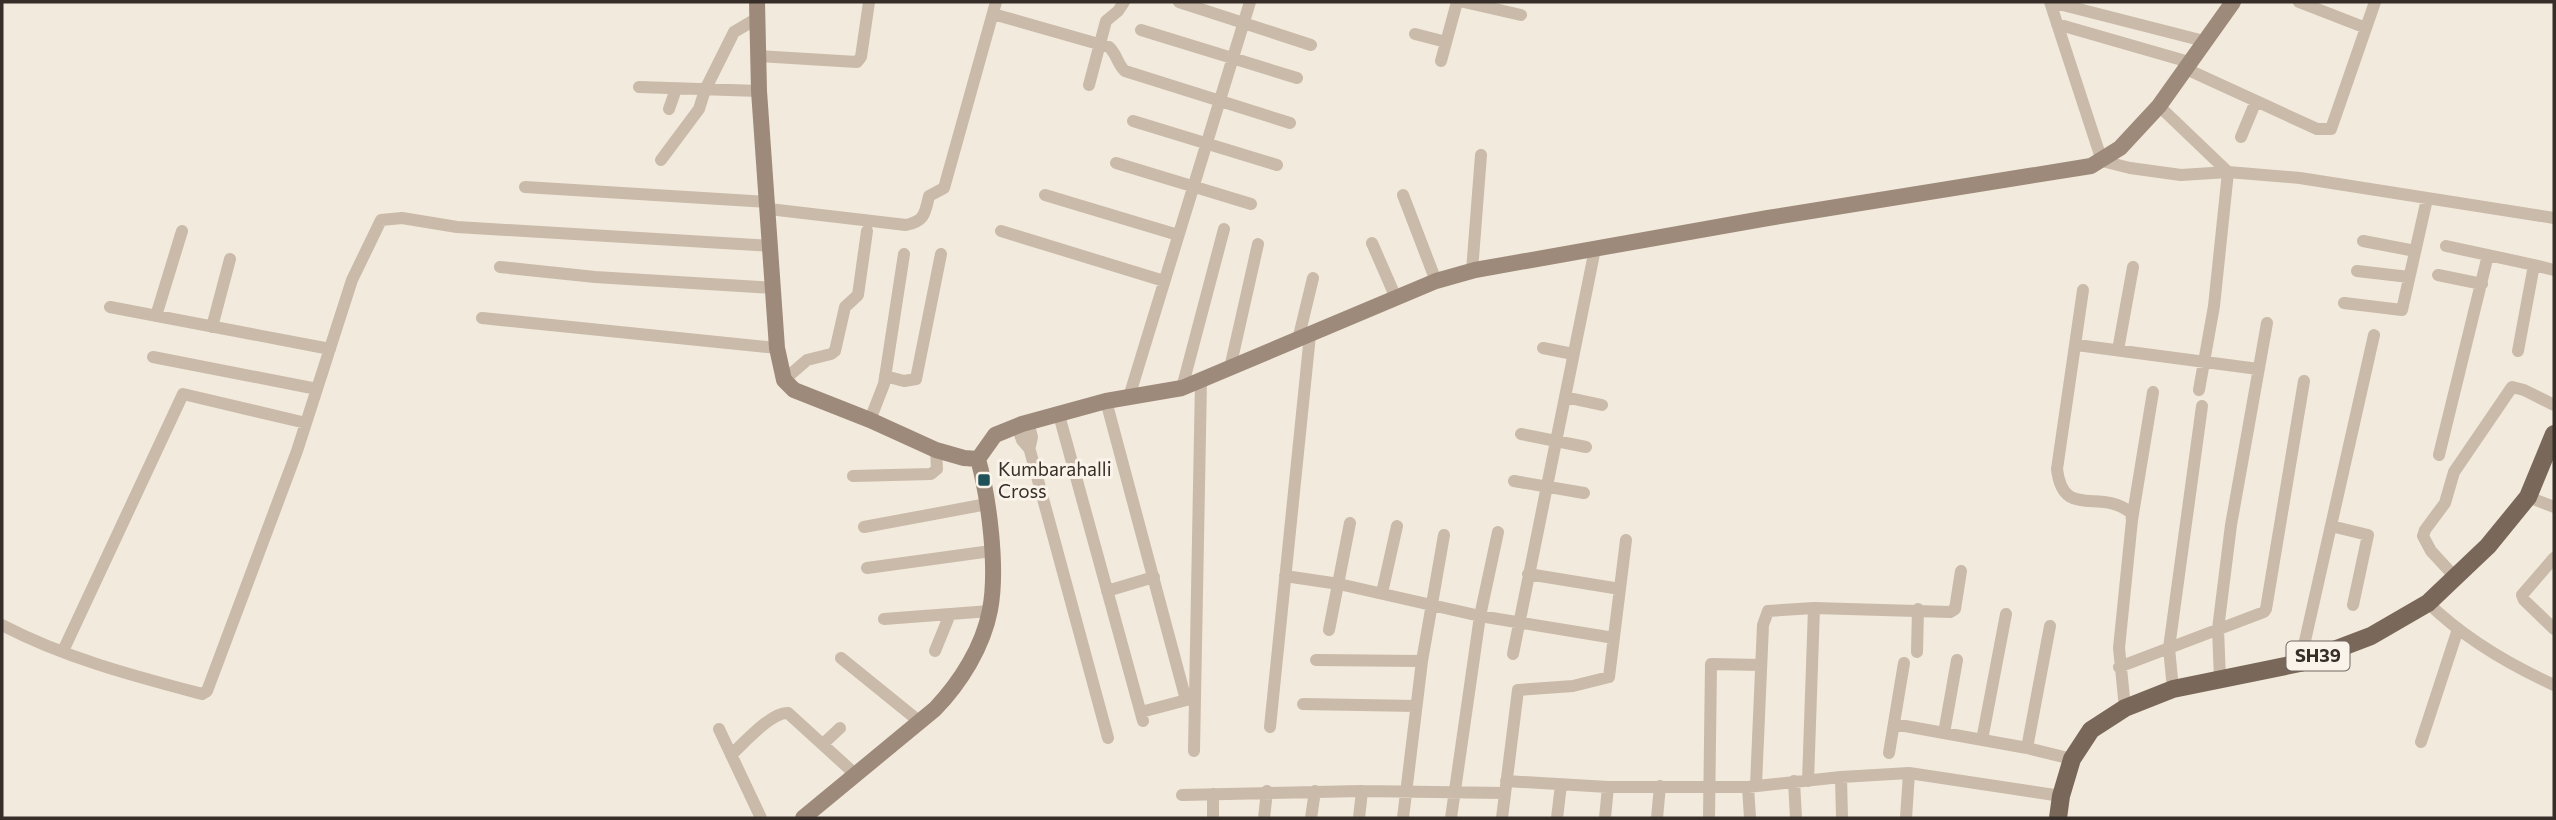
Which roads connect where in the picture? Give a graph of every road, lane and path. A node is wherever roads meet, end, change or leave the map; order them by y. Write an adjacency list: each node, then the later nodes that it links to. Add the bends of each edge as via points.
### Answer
1 (757, 2): 14 (street)
2 (869, 2): 24 (street, via 857,62)
3 (1124, 2): 22 (street, via 1106,20)
4 (1179, 2): 15 (street)
5 (1250, 2): 15 (street)
6 (1457, 2): 21 (street)
7 (1464, 2): 13 (street)
8 (2051, 2): 16 (street); 20 (street)
9 (2233, 2): 20 (street)
10 (2299, 2): 17 (street)
11 (2375, 2): 17 (street)
12 (995, 8): 22 (street); 54 (street, via 944,188 929,196 918,222 906,225)
13 (1521, 15)
14 (756, 19): 24 (street); 32 (street, via 734,32)
15 (1243, 24): 23 (street); 25 (street)
16 (2057, 24): 27 (street); 44 (street)
17 (2366, 28): 34 (street, via 2331,129 2317,129)
18 (1141, 30): 25 (street)
19 (1415, 34): 21 (street)
20 (2204, 41): 27 (street)
21 (1446, 42): 26 (street)
22 (1099, 44): 29 (street); 35 (street, via 1114,51 1125,71)
23 (1311, 45)
24 (757, 56): 33 (street)
25 (1232, 58): 28 (street); 35 (street)
26 (1441, 61)
27 (2187, 65): 34 (street); 36 (street)
28 (1297, 78)
29 (1089, 85)
30 (639, 87): 31 (street)
31 (676, 89): 32 (street); 37 (street)
32 (705, 90): 33 (street); 43 (street, via 699,109)
33 (759, 92): 54 (street)
34 (2256, 101): 40 (street)
35 (1218, 102): 39 (street); 41 (street)
36 (2159, 106): 44 (street); 47 (street)
37 (669, 108)
38 (1133, 121): 41 (street)
39 (1290, 123)
40 (2241, 137)
41 (1205, 144): 46 (street); 48 (street)
42 (1481, 155): 76 (street)
43 (661, 160)
44 (2102, 161): 47 (street, via 2181,175); 66 (street)
45 (1116, 163): 48 (street)
46 (1277, 166)
47 (2228, 172): 52 (street, via 2300,178); 103 (street)
48 (1193, 186): 53 (street); 60 (street)
49 (525, 187): 54 (street)
50 (1045, 195): 60 (street)
51 (1403, 195): 82 (street)
52 (2427, 199): 55 (street); 67 (street)
53 (1251, 204)
54 (768, 206): 64 (street)
55 (2554, 218)
56 (1224, 229): 110 (street)
57 (182, 231): 89 (street)
58 (867, 231): 107 (street, via 858,295 845,307 835,351 807,360)
59 (1001, 231): 81 (street)
60 (1178, 235): 81 (street)
61 (2363, 241): 67 (street)
62 (1372, 243): 86 (street)
63 (1258, 244): 104 (street)
64 (771, 246): 84 (street); 98 (street, via 457,227 389,217 381,220 352,279)
65 (2446, 246): 70 (street)
66 (1595, 249): 76 (street); 101 (street)
67 (2415, 251): 79 (street)
68 (904, 254): 106 (street)
69 (940, 254): 106 (street, via 916,379)
70 (2488, 255): 72 (street); 83 (street)
71 (230, 259): 92 (street)
72 (2534, 265): 75 (street); 100 (street)
73 (500, 267): 84 (street)
74 (2133, 267): 99 (street)
75 (2554, 270)
76 (1472, 271): 82 (street)
77 (2357, 271): 79 (street)
78 (2438, 275): 83 (street)
79 (2409, 277): 87 (street, via 2400,311)
80 (1313, 278): 94 (street)
81 (1164, 281): 114 (street)
82 (1436, 281): 86 (street)
83 (2482, 284): 129 (street)
84 (774, 288): 96 (street)
85 (2083, 290): 95 (street)
86 (1396, 298): 94 (street)
87 (2344, 303)
88 (110, 307): 89 (street)
89 (156, 316): 92 (street)
90 (482, 318): 96 (street)
91 (2267, 323): 105 (street)
92 (212, 327): 98 (street)
93 (2374, 335): 141 (street)
94 (1304, 338): 104 (street); 151 (street)
95 (2077, 345): 99 (street); 138 (street, via 2057,469 2059,485 2071,498 2125,508)
96 (777, 348): 107 (street)
97 (1543, 348): 101 (street)
98 (330, 349): 111 (street)
99 (2118, 350): 103 (street)
100 (2518, 351)
101 (1573, 354): 115 (street)
102 (153, 356): 111 (street)
103 (2204, 362): 105 (street); 112 (street)
104 (1230, 368): 108 (street)
105 (2258, 369): 171 (street)
106 (885, 376): 121 (street)
107 (784, 380): 121 (street, via 794,390)
108 (1201, 380): 110 (street); 192 (street)
109 (2304, 381): 171 (street, via 2266,610)
110 (1182, 388): 114 (street)
111 (317, 390): 122 (street)
112 (2199, 390)
113 (2153, 392): 138 (street)
114 (1129, 397): 116 (street)
115 (1564, 397): 117 (street); 126 (street)
116 (1106, 401): 120 (street); 152 (street)
117 (1602, 405)
118 (2554, 405): 153 (street, via 2512,387 2454,472 2445,502 2423,536)
119 (2202, 406): 176 (street)
120 (1059, 415): 123 (street); 156 (street)
121 (870, 420): 128 (street)
122 (306, 424): 177 (street, via 183,394); 177 (street, via 207,691 202,694 122,673)
123 (1023, 424): 130 (street, via 995,435); 202 (street, via 1022,440 1029,447)
124 (1521, 434): 126 (street)
125 (2554, 434): 135 (main road, SH39)
126 (1556, 440): 127 (street); 133 (street)
127 (1586, 447)
128 (936, 450): 130 (street); 131 (street, via 937,469 931,474)
129 (2438, 455)
130 (978, 459): 136 (street)
131 (853, 477)
132 (1514, 481): 133 (street)
133 (1546, 486): 134 (street); 150 (street)
134 (1584, 493)
135 (2528, 497): 137 (street); 153 (main road, SH39)
136 (987, 504): 142 (street); 146 (street)
137 (2554, 507)
138 (2132, 520): 188 (street)
139 (1350, 523): 154 (street)
140 (1397, 526): 157 (street)
141 (2331, 526): 160 (street, via 2368,535); 186 (street)
142 (864, 527)
143 (1498, 532): 166 (street)
144 (1444, 535): 159 (street)
145 (1626, 540): 155 (street)
146 (991, 551): 148 (street); 163 (street)
147 (2554, 558): 173 (street, via 2522,595)
148 (867, 568)
149 (1961, 571): 162 (street, via 1955,609)
150 (1528, 574): 155 (street); 168 (street)
151 (1285, 576): 154 (street); 198 (street)
152 (1154, 577): 156 (street); 192 (street)
153 (2455, 577): 158 (main road, SH39)
154 (1339, 584): 157 (street); 174 (street)
155 (1620, 589): 175 (street)
156 (1107, 591): 192 (street, via 1142,716)
157 (1382, 593): 159 (street)
158 (2428, 603): 172 (street); 186 (main road, SH39, via 2371,636)
159 (1432, 604): 166 (street); 184 (street)
160 (2353, 605)
161 (1814, 608): 162 (street); 187 (street, via 1768,611); 215 (street)
162 (1918, 609): 179 (street)
163 (990, 611): 164 (street); 196 (street, via 980,641 952,691)
164 (950, 614): 167 (street); 178 (street)
165 (2006, 614): 203 (street)
166 (1480, 616): 168 (street); 226 (street)
167 (884, 619)
168 (1519, 621): 175 (street); 180 (street)
169 (2, 625): 177 (street)
170 (2050, 626): 206 (street)
171 (2218, 629): 176 (street); 189 (street)
172 (2458, 629): 190 (street); 204 (street)
173 (2554, 629)
174 (1329, 630)
175 (1614, 638): 220 (street, via 1608,678 1518,690)
176 (2169, 648): 188 (street); 191 (street)
177 (63, 651)
178 (935, 651)
179 (1917, 653)
180 (1513, 654)
181 (841, 658): 196 (street)
182 (1316, 660): 184 (street)
183 (1957, 660): 201 (street)
184 (1422, 661): 194 (street)
185 (1904, 663): 197 (street)
186 (2300, 663): 189 (main road, SH39)
187 (1761, 665): 218 (street, via 1711,664); 219 (street)
188 (2119, 667): 195 (street)
189 (2220, 679): 191 (main road, SH39)
190 (2554, 685)
191 (2173, 689): 195 (main road, SH39)
192 (1190, 699): 207 (street)
193 (1303, 704): 194 (street)
194 (1416, 706): 225 (street)
195 (2125, 708): 210 (main road, SH39, via 2091,730)
196 (920, 722): 212 (street)
197 (1894, 724): 201 (street); 208 (street)
198 (1270, 727)
199 (840, 728): 205 (street)
200 (719, 729): 209 (street)
201 (1944, 733): 203 (street)
202 (1108, 738)
203 (1982, 740): 206 (street)
204 (2421, 742)
205 (823, 744): 209 (street, via 782,712); 212 (street)
206 (2027, 748): 210 (street)
207 (1194, 751)
208 (1889, 753)
209 (731, 755): 230 (street)
210 (2072, 760): 229 (main road, SH39)
211 (1909, 773): 213 (street); 229 (street); 246 (street)
212 (855, 774): 231 (street)
213 (1840, 777): 215 (street); 245 (street)
214 (1794, 781): 215 (street); 219 (street); 244 (street)
215 (1808, 781)
216 (1561, 785): 220 (street); 221 (street); 239 (street)
217 (1660, 786): 218 (street); 221 (street); 241 (street)
218 (1710, 786): 219 (street); 242 (street)
219 (1752, 786): 243 (street)
220 (1505, 787): 226 (street); 238 (street)
221 (1608, 787): 240 (street)
222 (1315, 791): 223 (street); 224 (street); 234 (street)
223 (1362, 791): 225 (street); 235 (street)
224 (1267, 792): 227 (street); 233 (street)
225 (1407, 792): 226 (street); 236 (street)
226 (1454, 793): 237 (street)
227 (1213, 794): 228 (street); 232 (street)
228 (1182, 795)
229 (2061, 796): 247 (main road, SH39)
230 (761, 818)
231 (803, 818)
232 (1213, 818)
233 (1264, 818)
234 (1311, 818)
235 (1359, 818)
236 (1403, 818)
237 (1451, 818)
238 (1502, 818)
239 (1558, 818)
240 (1605, 818)
241 (1657, 818)
242 (1709, 818)
243 (1750, 818)
244 (1796, 818)
245 (1842, 818)
246 (1906, 818)
247 (2058, 818)

